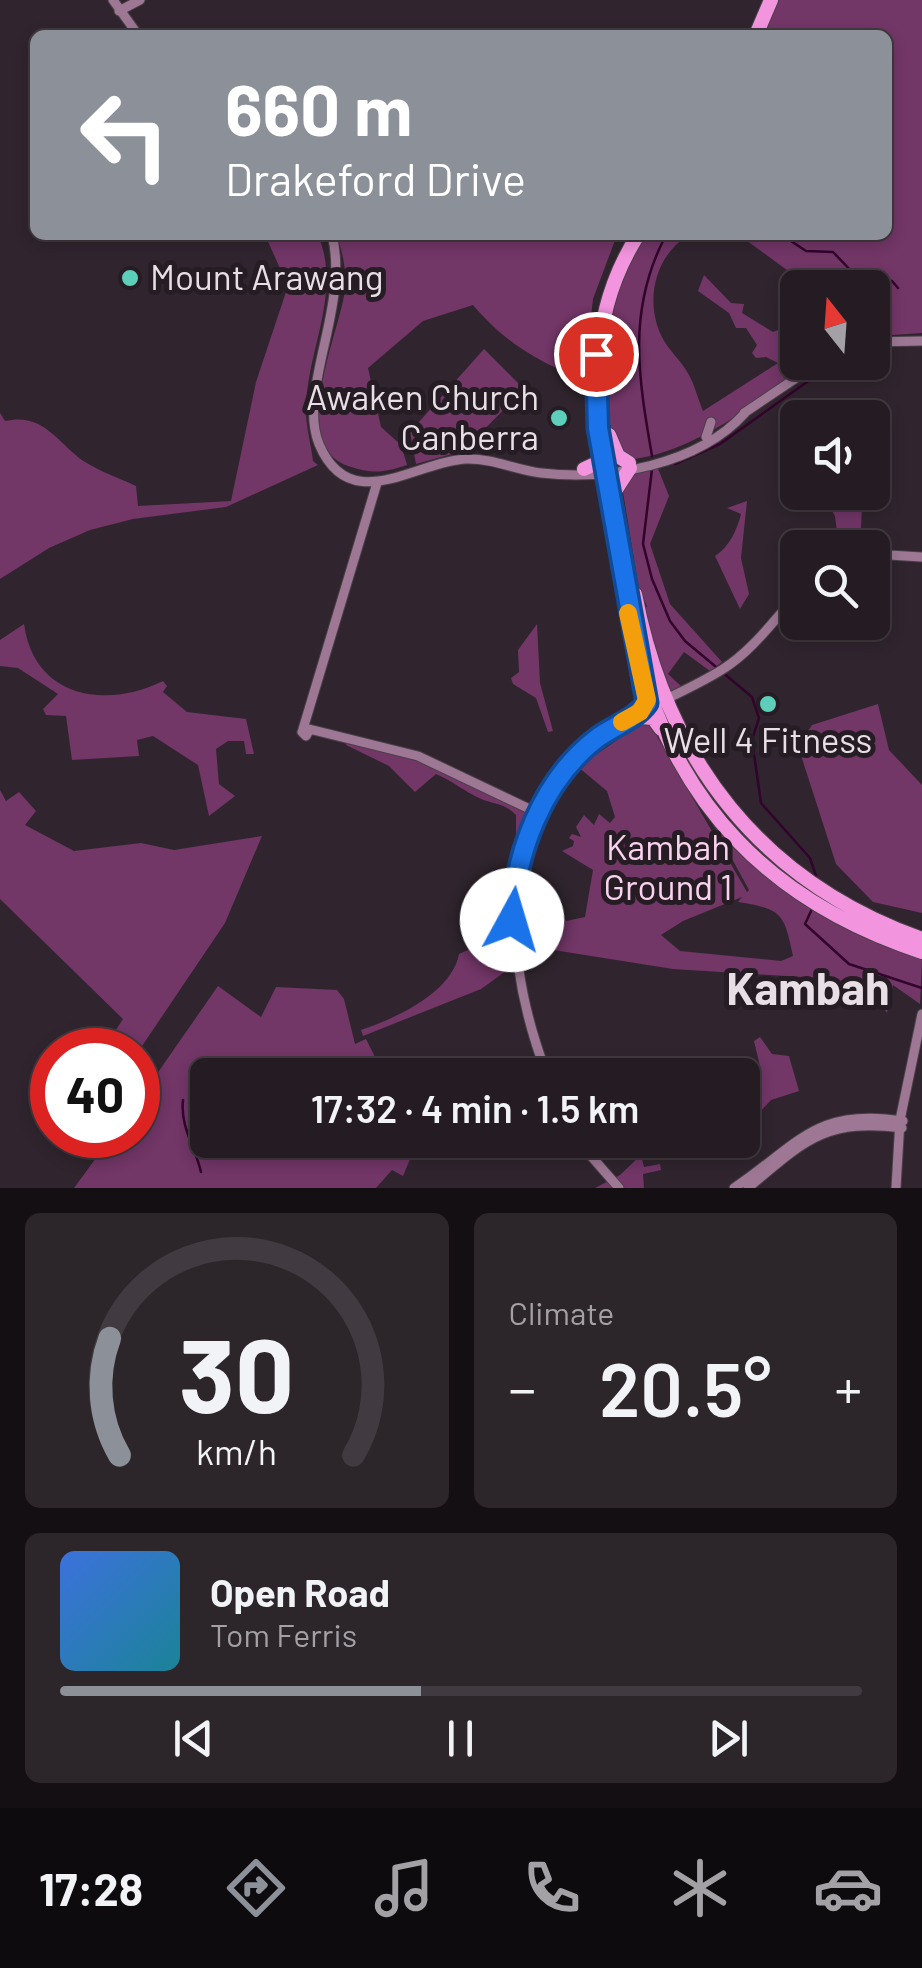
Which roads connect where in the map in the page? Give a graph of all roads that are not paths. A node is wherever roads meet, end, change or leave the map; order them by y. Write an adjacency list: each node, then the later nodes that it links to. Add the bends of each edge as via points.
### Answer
1 (113, 0): 4 (street)
2 (140, 0): 4 (street)
3 (769, 0): 6 (highway)
4 (120, 12): 5 (street)
5 (134, 30)
6 (756, 30)
7 (333, 240): 17 (street, via 338,293 315,426 332,464)
8 (638, 240): 15 (highway, via 614,289 603,332)
9 (922, 340): 10 (street)
10 (890, 341)
11 (793, 380): 12 (street)
12 (745, 413): 13 (street); 16 (street, via 688,452)
13 (727, 423): 14 (street); 14 (street, via 712,422)
14 (706, 437): 16 (street, via 668,455)
15 (606, 442): 16 (highway); 16 (highway, via 596,463)
16 (609, 468): 17 (street, via 549,474 463,459); 21 (highway); 21 (highway, via 603,482)
17 (378, 483): 25 (street, via 309,729 418,756)
18 (890, 555): 19 (street)
19 (922, 557)
20 (780, 615): 23 (street, via 722,672)
21 (639, 639): 22 (highway)
22 (650, 677): 23 (highway); 23 (highway, via 647,703)
23 (660, 705): 24 (highway, via 674,719); 24 (highway, via 653,718); 25 (street, via 586,750)
24 (704, 787): 26 (highway, via 813,886); 26 (highway, via 745,851 814,905)
25 (539, 812): 29 (street, via 514,892 514,952)
26 (919, 944)
27 (922, 1014): 31 (street)
28 (922, 1036): 31 (street)
29 (542, 1058)
30 (865, 1120): 31 (street); 35 (street, via 835,1120 803,1133); 36 (street, via 811,1137)
31 (898, 1121): 34 (street)
32 (592, 1158): 33 (street)
33 (613, 1183)
34 (896, 1187)
35 (734, 1188)
36 (748, 1188)

